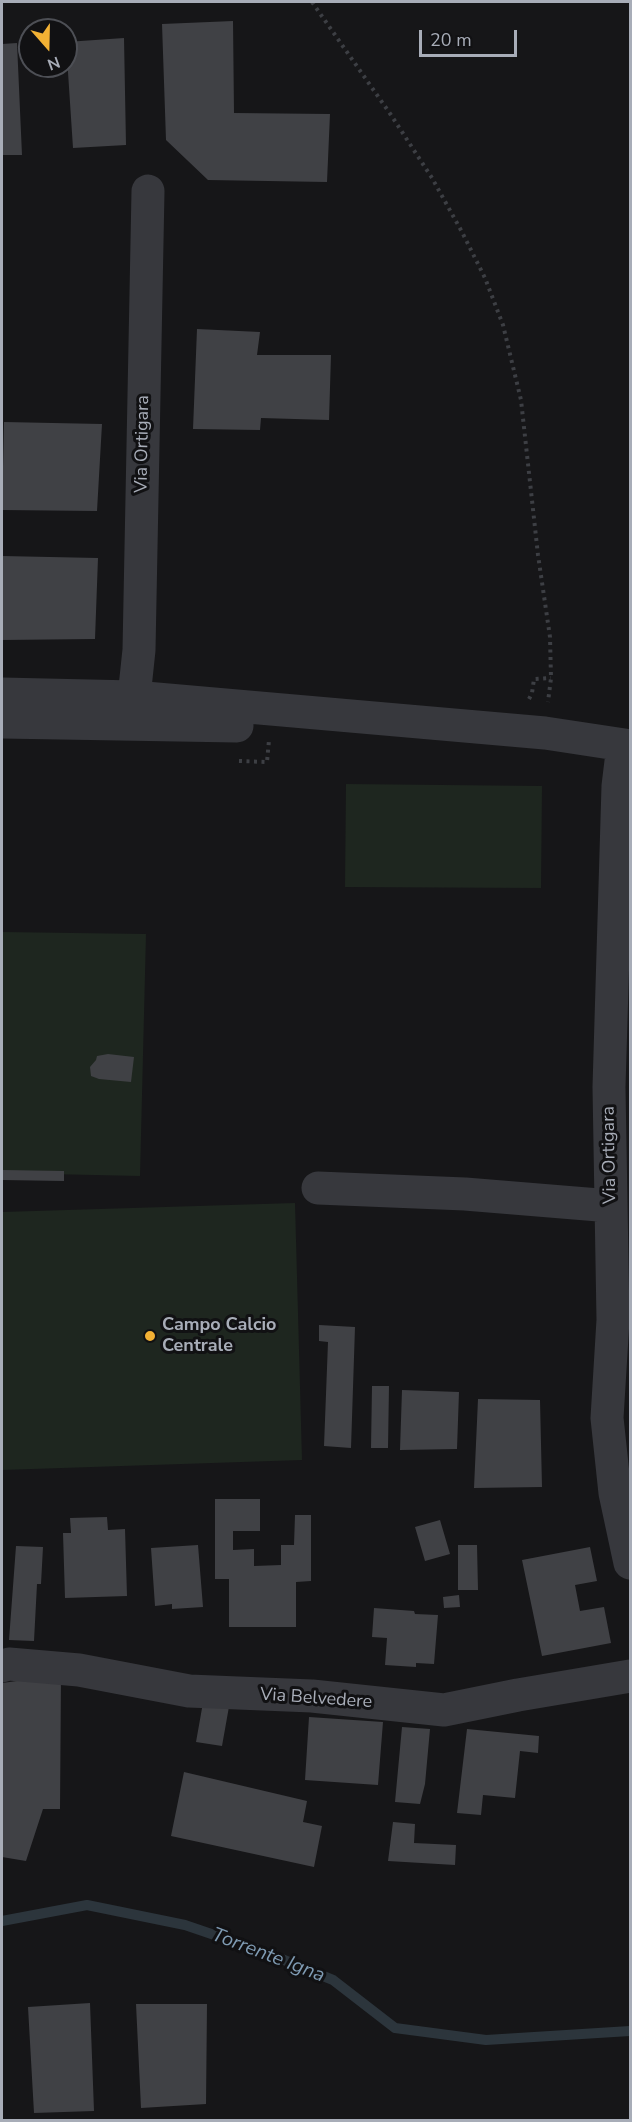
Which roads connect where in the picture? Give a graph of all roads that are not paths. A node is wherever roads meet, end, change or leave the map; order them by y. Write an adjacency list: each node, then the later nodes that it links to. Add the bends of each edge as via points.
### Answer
1 (148, 191): 3 (street, Via Ortigara, via 139,650)
2 (2, 694): 3 (street, Via Ortigara)
3 (134, 697): 4 (street, Via Ortigara)
4 (270, 709): 5 (street, via 243,726); 6 (street, Via Ortigara, via 545,733)
5 (2, 722)
6 (627, 746): 8 (street, Via Ortigara, via 618,786 609,1087)
7 (318, 1188): 8 (street, via 465,1194)
8 (611, 1206): 9 (street, Via Ortigara, via 613,1320 607,1418 615,1493)
9 (630, 1563)
10 (2, 1666): 11 (street, Via Belvedere, via 79,1670 189,1691 312,1696 444,1710)
11 (630, 1676)

